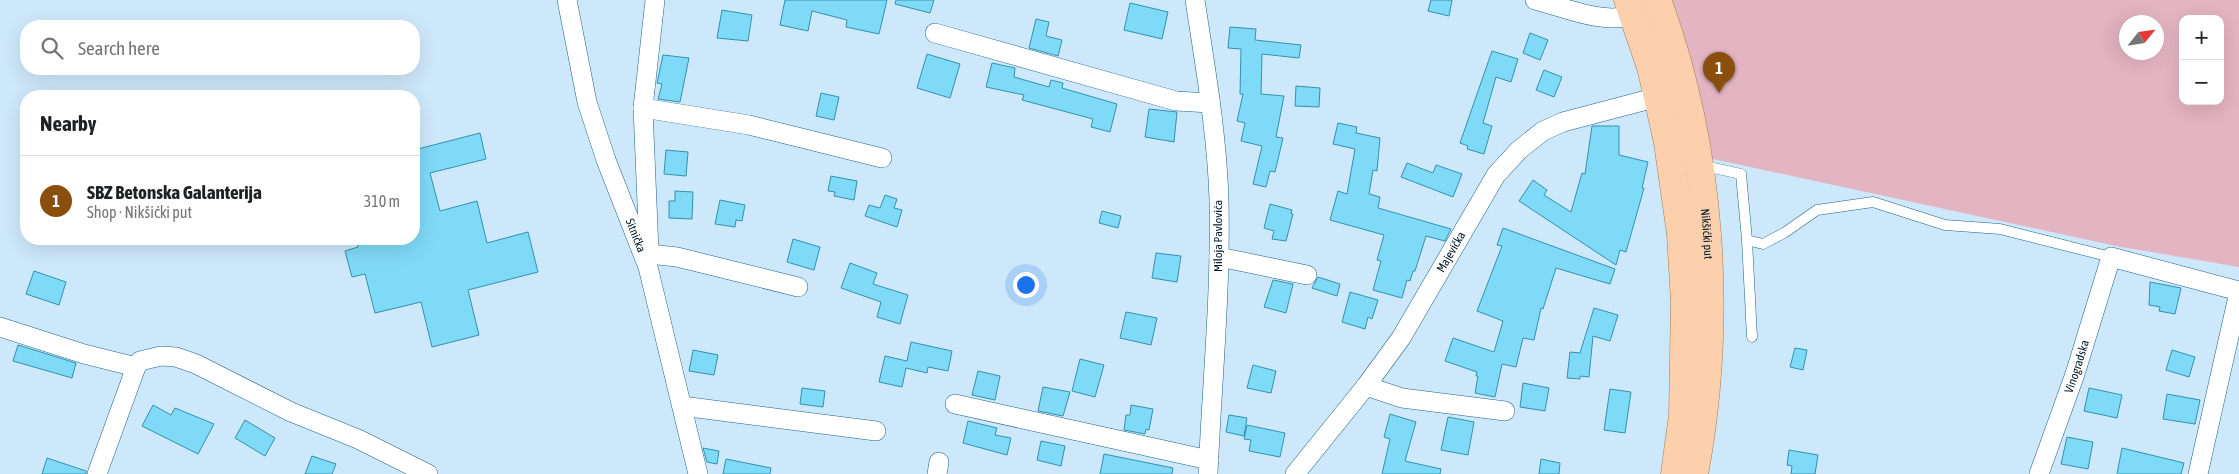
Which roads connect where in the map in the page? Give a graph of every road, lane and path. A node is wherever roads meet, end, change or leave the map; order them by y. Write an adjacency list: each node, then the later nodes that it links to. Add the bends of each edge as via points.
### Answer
1 (567, 0): 16 (street, Sitnička, via 587,102 606,160)
2 (655, 0): 10 (street)
3 (1195, 0): 9 (street, Miloja Pavlovića)
4 (1536, 0): 6 (street, via 1616,18)
5 (1657, 0): 12 (main road, Nikšićki put, via 1682,83)
6 (1630, 7): 8 (main road)
7 (935, 33): 9 (street, via 1176,101)
8 (1658, 97): 23 (street, Majevička, via 1563,122 1543,131 1519,150 1496,175 1401,338); 33 (main road, via 1677,202 1683,266 1683,415)
9 (1210, 102): 14 (street, Miloja Pavlovića, via 1219,199)
10 (643, 108): 11 (street, via 750,125); 16 (street)
11 (882, 158)
12 (1698, 164): 13 (lane, via 1741,174); 34 (main road, Nikšićki put, via 1706,240 1709,319 1705,394)
13 (1747, 240): 15 (lane, via 1763,244 1816,210 1873,202 1945,225 2000,229); 21 (lane)
14 (1219, 257): 17 (street); 28 (street, Miloja Pavlovića)
15 (2111, 257): 19 (street); 35 (street, Vinogradska, via 2075,374)
16 (649, 260): 18 (street, via 677,257); 25 (street, Sitnička)
17 (1307, 275)
18 (798, 287)
19 (2239, 292): 36 (street)
20 (0, 327): 22 (street)
21 (1752, 337)
22 (136, 367): 29 (street); 30 (street, via 140,361 161,356 196,364 290,412 358,439)
23 (1366, 386): 26 (street, via 1402,398); 32 (street, Majevička)
24 (955, 404): 28 (street)
25 (682, 406): 27 (street); 31 (street, Sitnička)
26 (1505, 411)
27 (876, 431)
28 (1208, 467)
29 (97, 474)
30 (428, 474)
31 (698, 474)
32 (1295, 474)
33 (1675, 474)
34 (1694, 474)
35 (2039, 474)
36 (2198, 474)

